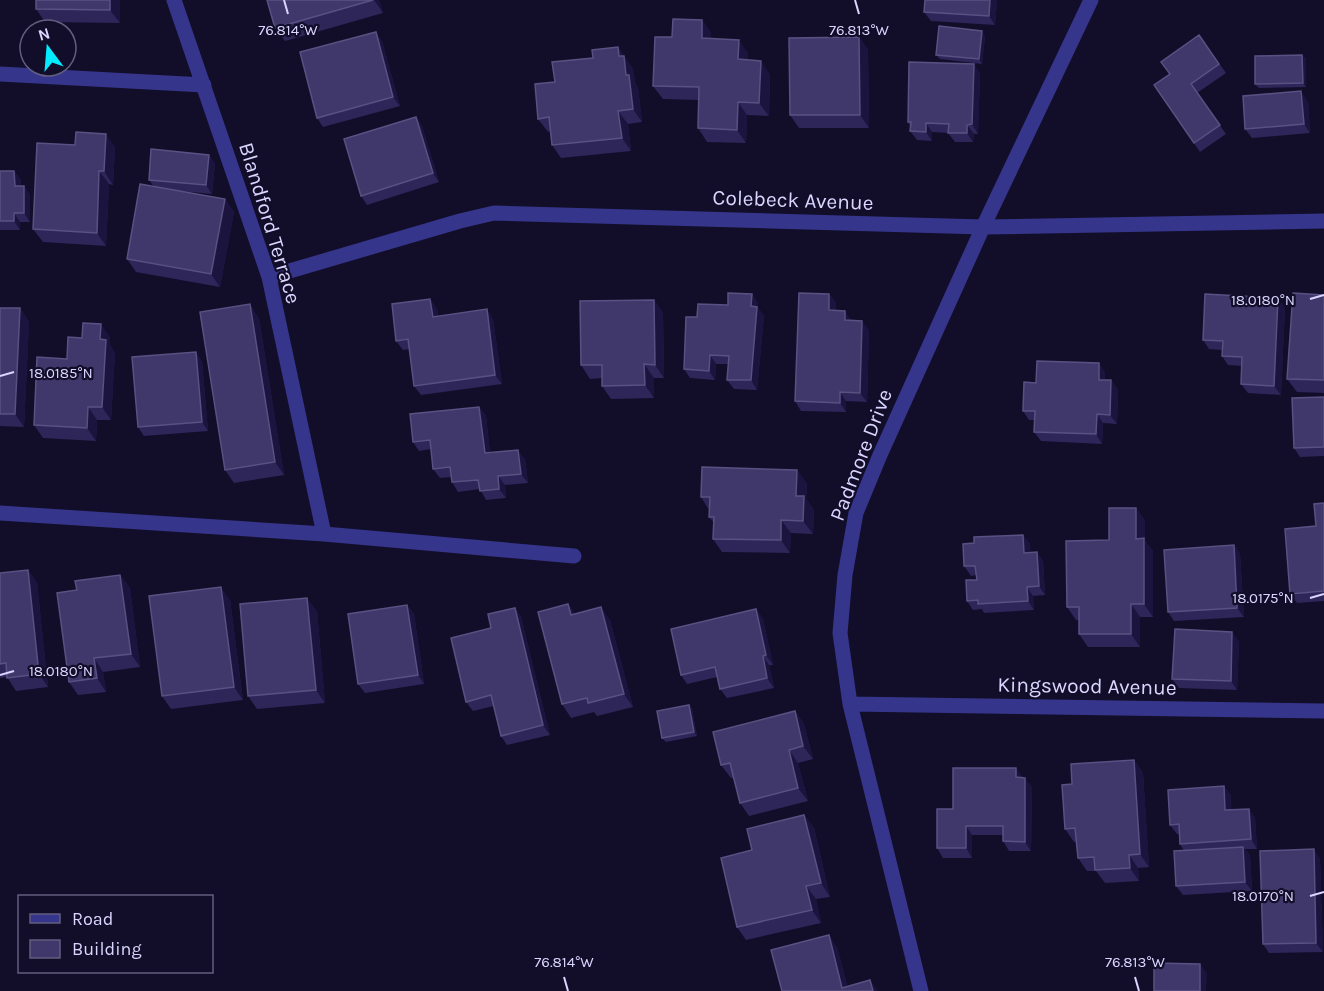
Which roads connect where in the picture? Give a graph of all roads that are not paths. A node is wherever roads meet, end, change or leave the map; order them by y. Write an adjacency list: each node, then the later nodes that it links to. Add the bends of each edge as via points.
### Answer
1 (174, 0): 4 (street, Blandford Terrace)
2 (1091, 0): 6 (street, Padmore Drive)
3 (0, 74): 4 (street)
4 (204, 85): 7 (street, Blandford Terrace)
5 (1324, 220): 6 (street, Colebeck Avenue)
6 (982, 227): 7 (street, Colebeck Avenue, via 494,213); 11 (street, Padmore Drive, via 856,513 840,633)
7 (270, 277): 9 (street, Blandford Terrace)
8 (0, 513): 9 (street)
9 (324, 534): 10 (street)
10 (574, 556)
11 (850, 704): 12 (street, Kingswood Avenue); 13 (street, Padmore Drive)
12 (1324, 711)
13 (921, 991)

